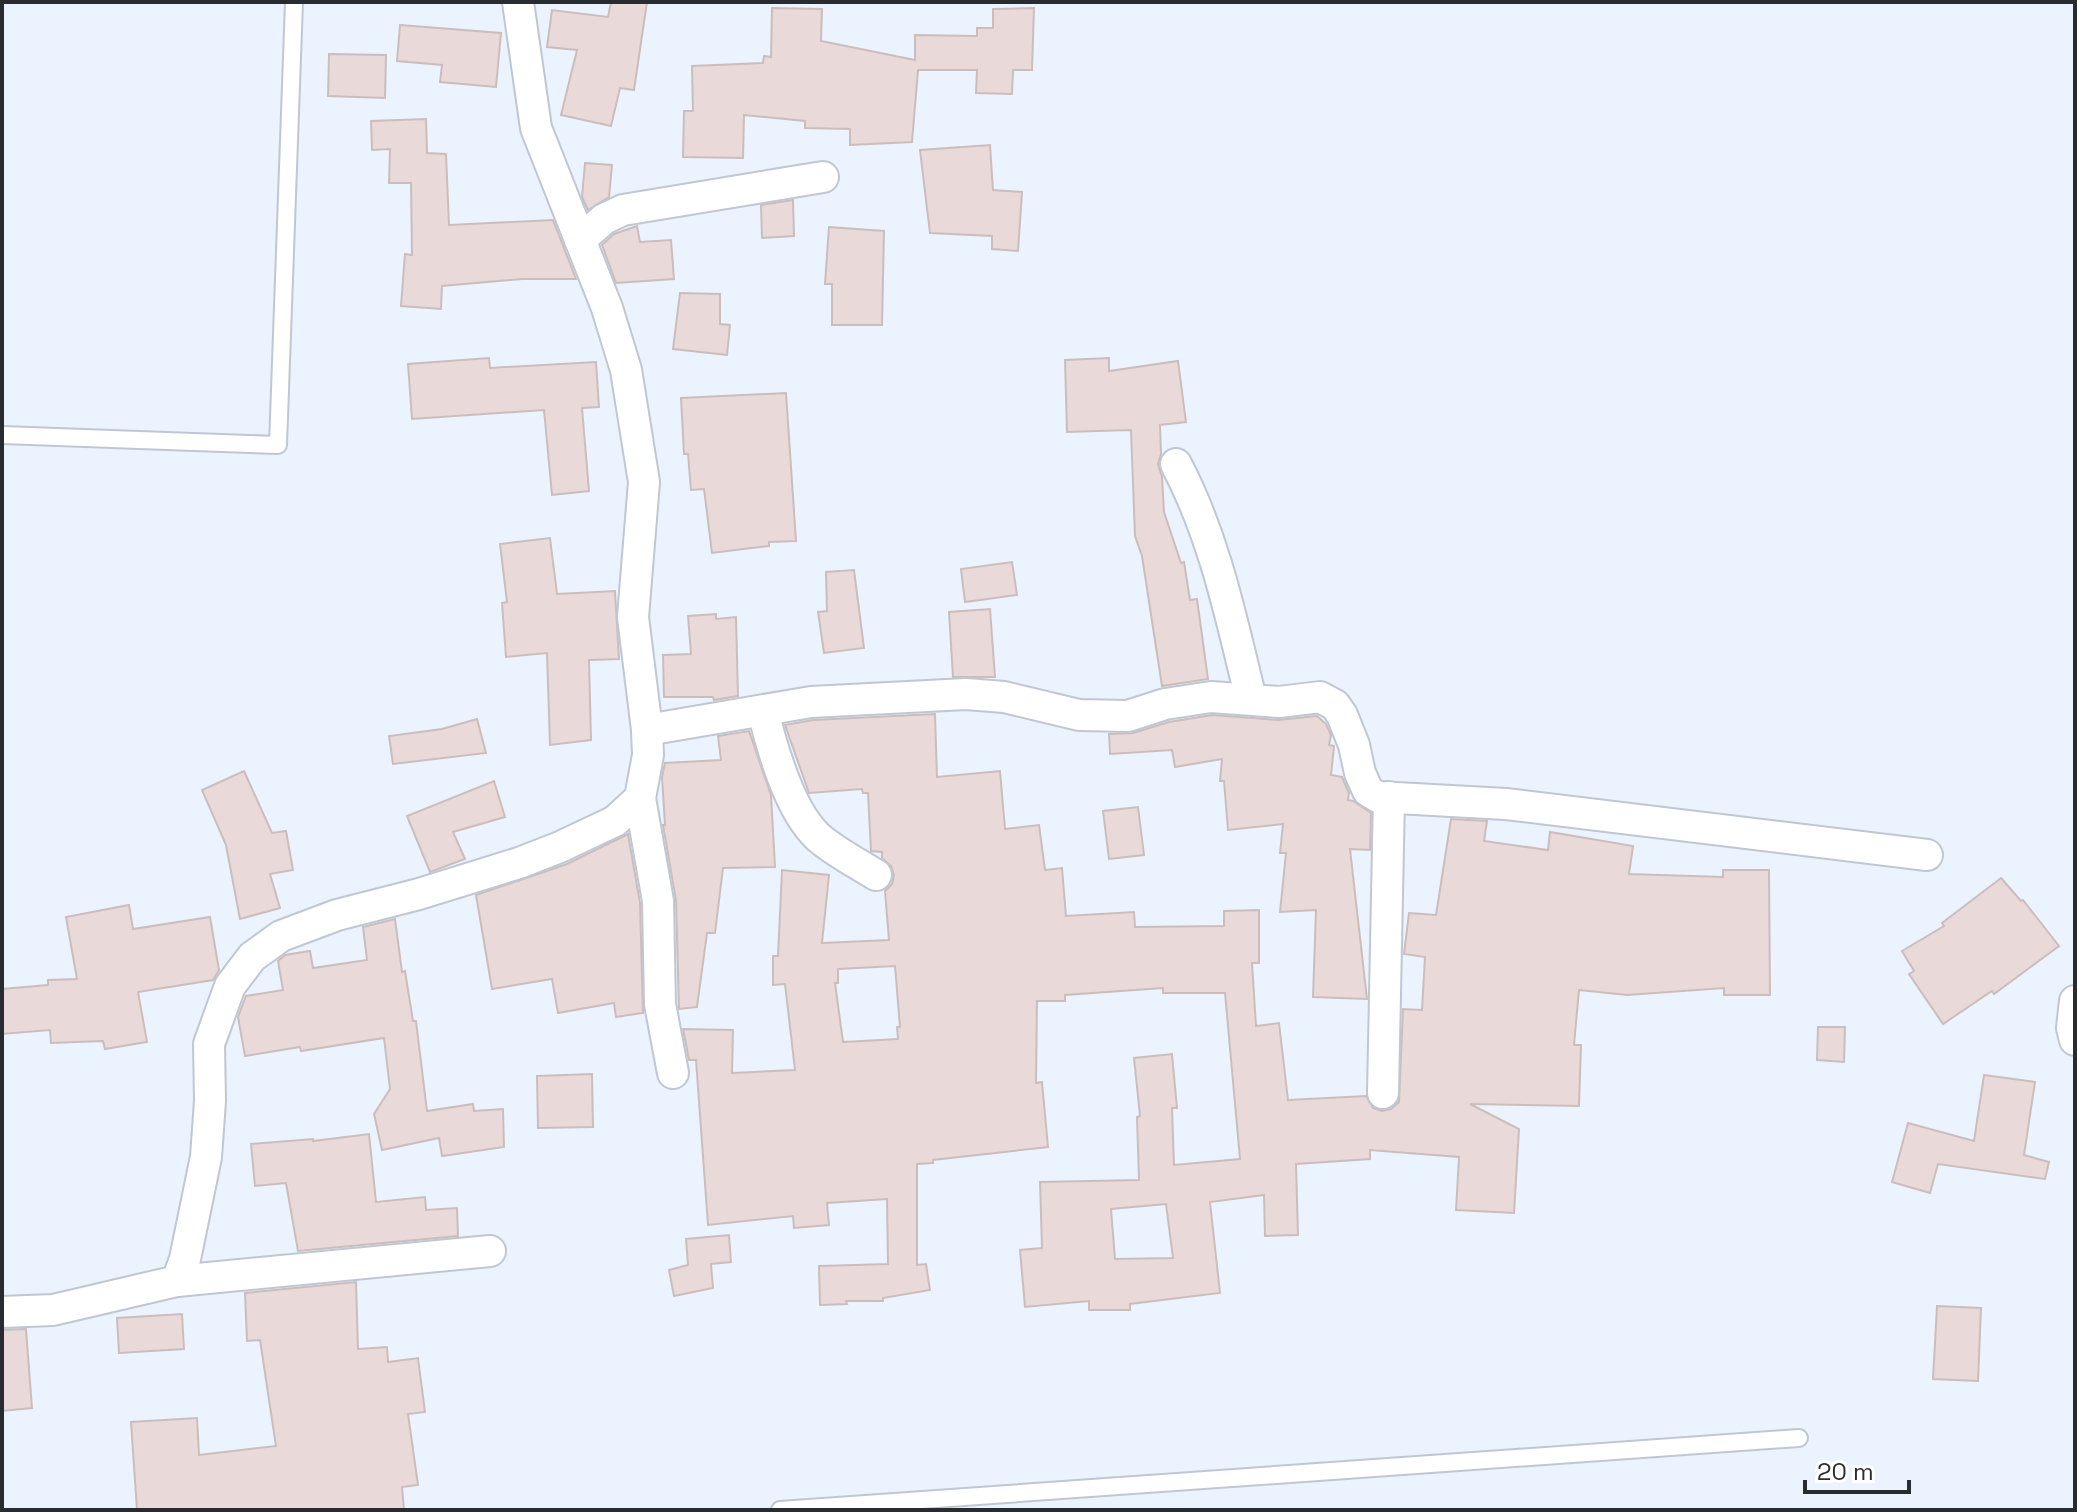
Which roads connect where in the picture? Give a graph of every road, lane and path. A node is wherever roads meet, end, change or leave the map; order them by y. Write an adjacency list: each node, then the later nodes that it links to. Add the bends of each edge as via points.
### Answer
1 (294, 2): 5 (lane, via 278,445)
2 (518, 2): 4 (street, via 536,128)
3 (823, 177): 4 (street, via 623,210)
4 (580, 240): 9 (street, via 626,370 644,482 633,617)
5 (2, 435)
6 (1176, 464): 7 (street, via 1212,546)
7 (1251, 699): 8 (street, via 1211,697 1128,716 1079,715 966,694 811,702); 10 (street, via 1320,697 1335,705 1368,791)
8 (763, 711): 9 (street); 13 (street, via 802,817 817,835)
9 (647, 730): 11 (street)
10 (1389, 797): 12 (street, via 1506,804); 17 (street)
11 (640, 798): 16 (street, via 658,901 660,1004); 19 (street, via 615,821 560,847 337,915 281,936 252,957 230,986 209,1044 206,1157)
12 (1927, 855)
13 (876, 875)
14 (2075, 1001): 15 (street)
15 (2075, 1040)
16 (673, 1073)
17 (1383, 1093)
18 (490, 1251): 19 (street)
19 (177, 1281): 20 (street, via 53,1310)
20 (2, 1312)
21 (1799, 1438): 22 (lane)
22 (780, 1510)

